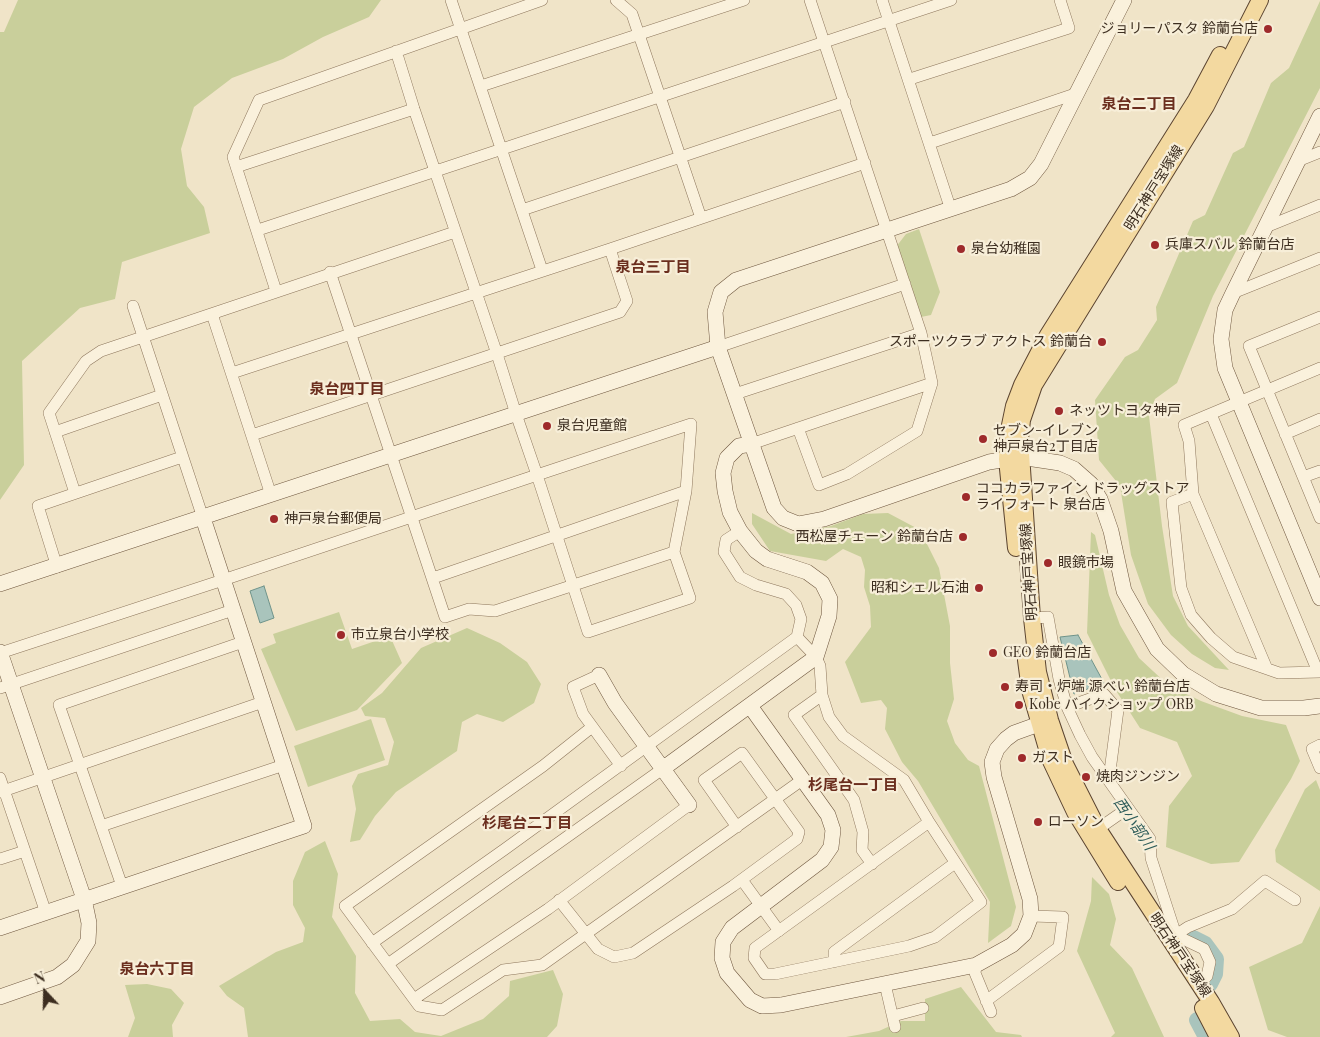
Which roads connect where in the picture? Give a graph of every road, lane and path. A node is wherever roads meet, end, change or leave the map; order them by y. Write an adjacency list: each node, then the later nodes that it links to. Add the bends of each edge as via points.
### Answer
1 (451, 0): 13 (street)
2 (542, 0): 13 (street)
3 (616, 0): 14 (street, via 632,14)
4 (744, 0): 14 (street)
5 (810, 0): 15 (street)
6 (882, 0): 12 (street)
7 (951, 0): 12 (street)
8 (1060, 0): 17 (street, via 1069,28)
9 (1124, 0): 19 (street)
10 (1248, 0): 74 (main road, 明石神戸宝塚線, via 1196,100 1032,363 1014,406 1009,430)
11 (1260, 0): 74 (main road, 明石神戸宝塚線, via 1206,106 1034,384)
12 (889, 20): 15 (street); 17 (street)
13 (460, 28): 16 (street); 18 (street)
14 (641, 35): 18 (street); 20 (street)
15 (824, 42): 20 (street); 21 (street)
16 (396, 51): 22 (street); 30 (street, via 259,100 233,158)
17 (910, 79): 24 (street)
18 (481, 86): 25 (street)
19 (1078, 93): 24 (street); 33 (street, via 1041,164 1030,178 1011,188)
20 (660, 96): 25 (street); 27 (street)
21 (845, 102): 27 (street); 29 (street)
22 (414, 109): 30 (street); 31 (street)
23 (1320, 116): 28 (street)
24 (930, 143): 33 (street)
25 (501, 148): 31 (street); 34 (street)
26 (1320, 152): 28 (street)
27 (680, 157): 34 (street); 35 (street)
28 (1298, 161): 36 (street)
29 (865, 162): 35 (street); 38 (street)
30 (236, 167): 37 (street)
31 (436, 170): 37 (street); 39 (street)
32 (1320, 205): 36 (street)
33 (950, 207): 38 (street)
34 (522, 210): 42 (street)
35 (701, 218): 40 (street)
36 (1266, 227): 47 (street)
37 (258, 230): 45 (street)
38 (887, 230): 44 (street); 54 (street, via 736,280 721,292 715,312)
39 (455, 232): 43 (street); 46 (street)
40 (610, 249): 42 (street); 55 (street, via 627,301 620,312)
41 (1320, 258): 47 (street)
42 (542, 270): 46 (street)
43 (330, 272): 45 (street); 52 (street)
44 (905, 284): 51 (street); 54 (street)
45 (276, 291): 49 (street)
46 (476, 293): 52 (street); 55 (street)
47 (1233, 293): 63 (street, via 1222,324 1222,353)
48 (133, 306): 53 (street)
49 (212, 314): 53 (street); 57 (street)
50 (1320, 317): 59 (street, via 1250,346)
51 (921, 333): 58 (street); 60 (street)
52 (352, 334): 57 (street); 61 (street)
53 (143, 337): 62 (street); 68 (street, via 101,351 86,360 48,413)
54 (718, 347): 60 (street); 64 (street)
55 (497, 354): 61 (street); 64 (street)
56 (1320, 368): 59 (street)
57 (232, 373): 70 (street)
58 (932, 383): 67 (street); 67 (street, via 918,431 847,474 819,485)
59 (1267, 390): 63 (street); 69 (street)
60 (735, 394): 71 (street)
61 (372, 395): 70 (street); 72 (street)
62 (162, 396): 68 (street); 73 (street)
63 (1239, 402): 65 (street); 93 (street)
64 (516, 414): 72 (street); 76 (street)
65 (1211, 414): 80 (street, via 1184,425 1189,441); 101 (street)
66 (1320, 420): 69 (street)
67 (798, 428): 71 (street)
68 (55, 432): 79 (street)
69 (1285, 434): 77 (street)
70 (252, 435): 81 (street)
71 (751, 444): 74 (street, via 774,508 783,518 798,524 989,462); 85 (street, via 739,446 727,458 723,473 728,505)
72 (392, 456): 81 (street); 82 (street)
73 (182, 457): 79 (street); 83 (street)
74 (1014, 458): 95 (main road, 明石神戸宝塚線); 107 (street, via 1060,462 1091,484 1111,531 1128,598 1157,649 1183,674 1216,694 1261,708); 109 (main road, 明石神戸宝塚線, via 1026,660 1030,690)
75 (1320, 470): 77 (street)
76 (537, 475): 78 (street, via 691,424); 82 (street); 86 (street)
77 (1304, 477): 84 (street)
78 (686, 491): 86 (street); 87 (street)
79 (75, 493): 88 (street, via 38,506)
80 (1193, 494): 100 (street); 100 (street, via 1172,502 1181,588 1191,615 1233,657)
81 (271, 495): 83 (street)
82 (411, 517): 89 (street); 90 (street)
83 (203, 518): 88 (street); 90 (street)
84 (1320, 518)
85 (740, 531): 96 (street, via 726,540 724,552 740,577 786,594 796,605 801,619); 99 (street, via 767,560 807,572 822,582 830,599 829,616)
86 (557, 537): 89 (street); 92 (street)
87 (674, 552): 92 (street); 92 (street, via 690,598 588,632)
88 (58, 566): 91 (street)
89 (432, 578): 92 (street, via 445,617 469,609 495,611)
90 (223, 580): 94 (street); 98 (street)
91 (0, 584)
92 (573, 585)
93 (1320, 598)
94 (233, 610): 97 (street); 103 (street)
95 (1032, 618): 108 (street, via 1048,617 1059,679); 129 (main road, 明石神戸宝塚線, via 1038,672 1050,720 1065,764)
96 (797, 637): 99 (street); 112 (street)
97 (243, 642): 105 (street); 113 (street, via 59,705)
98 (0, 653): 103 (street)
99 (816, 656): 104 (street); 106 (street)
100 (1267, 669): 101 (street, via 1279,673)
101 (1319, 672)
102 (599, 676): 110 (street, via 573,687 583,714); 112 (street)
103 (5, 686): 120 (street)
104 (822, 695): 126 (street, via 829,717 843,736 904,780); 133 (street, via 794,715 854,800 864,832 862,850)
105 (263, 702): 113 (street); 114 (street)
106 (750, 706): 117 (street); 121 (street)
107 (1320, 706)
108 (1068, 707): 118 (street, via 1092,756); 118 (street, via 1104,694 1118,710 1110,771)
109 (1040, 724): 141 (street, via 1006,739 992,762 1030,899); 155 (main road, 明石神戸宝塚線, via 1050,759 1075,812 1204,1009)
110 (592, 727): 115 (street); 146 (street, via 544,766 346,906)
111 (1320, 745): 116 (street, via 1312,749)
112 (645, 747): 115 (street); 117 (street)
113 (80, 764): 120 (street); 127 (street)
114 (284, 765): 127 (street); 135 (street, via 304,826)
115 (620, 766): 146 (street)
116 (1320, 768)
117 (661, 770): 124 (street); 148 (street)
118 (1106, 776): 125 (street)
119 (0, 778): 122 (street)
120 (42, 778): 122 (street); 136 (street)
121 (802, 780): 123 (street); 139 (street, via 828,815 833,830 831,847 822,860)
122 (2, 791): 130 (street)
123 (776, 799): 128 (street); 128 (street, via 742,753 704,780); 134 (street, via 799,832 797,839)
124 (689, 805): 137 (street)
125 (1128, 808): 129 (street); 145 (street, via 1150,839 1151,858 1174,929)
126 (929, 822): 132 (street); 133 (street)
127 (101, 826): 135 (street)
128 (737, 827): 144 (street)
129 (1098, 829): 145 (main road, 明石神戸宝塚線)
130 (25, 851): 131 (street); 140 (street)
131 (0, 859)
132 (955, 862): 147 (street, via 834,952); 147 (street, via 981,902 935,937 910,946)
133 (872, 864): 143 (street)
134 (742, 880): 139 (street); 144 (street, via 628,955 606,955)
135 (122, 886): 136 (street)
136 (84, 899): 140 (street); 152 (street, via 89,923 88,941 73,965 57,977)
137 (559, 900): 144 (street); 153 (street)
138 (1295, 900): 145 (street, via 1265,881 1232,909 1188,927)
139 (760, 906): 143 (street); 151 (street, via 732,928 723,942 722,958 727,973 750,1000 762,1006 781,1005)
140 (46, 913): 142 (street)
141 (1031, 916): 149 (street, via 1024,934 1012,945); 149 (street, via 1063,917 1059,947 988,1006 975,973)
142 (0, 928)
143 (778, 931): 147 (street, via 754,948 754,958 765,974)
144 (585, 934): 153 (street, via 542,965 503,970 442,1010 419,1006)
145 (1169, 939): 150 (main road, 明石神戸宝塚線); 150 (street, via 1183,939 1204,949 1210,962 1207,976)
146 (372, 943): 148 (street)
147 (834, 962)
148 (388, 964): 153 (street)
149 (976, 965): 151 (street)
150 (1199, 983): 156 (main road, 明石神戸宝塚線)
151 (886, 984): 154 (street, via 894,1022)
152 (0, 997)
153 (414, 999)
154 (923, 1008)
155 (1218, 1037)
156 (1231, 1037)

